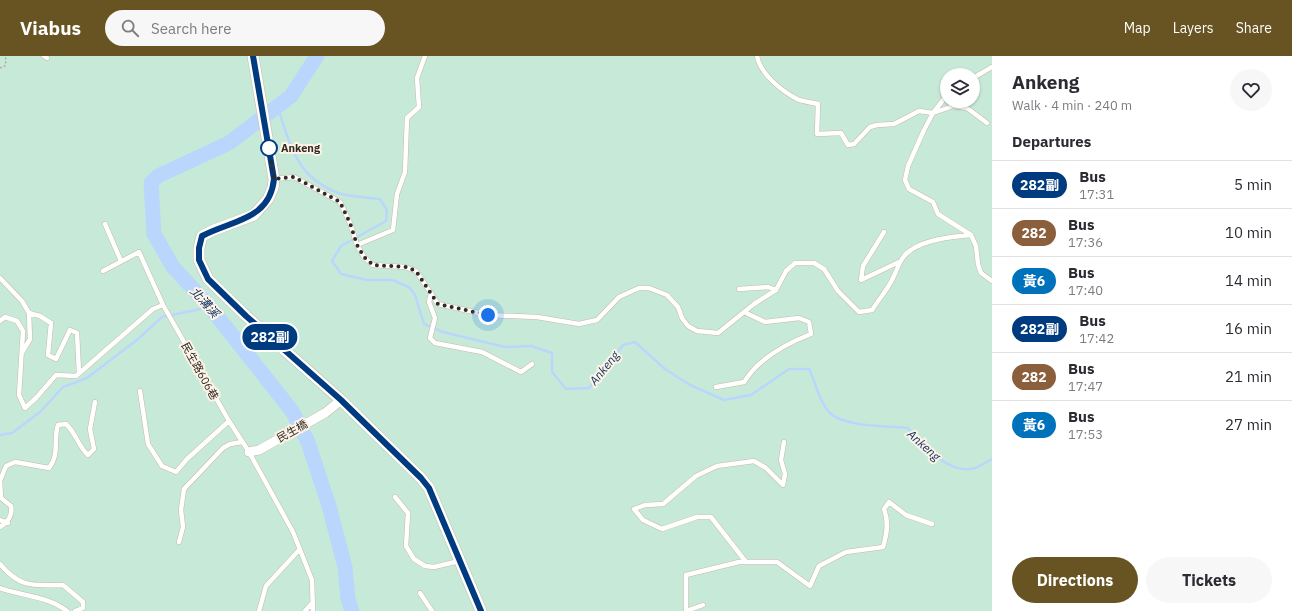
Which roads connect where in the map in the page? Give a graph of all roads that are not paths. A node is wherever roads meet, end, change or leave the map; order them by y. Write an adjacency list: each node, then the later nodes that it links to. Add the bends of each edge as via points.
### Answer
1 (425, 56): 13 (lane, via 417,78 419,107 407,118 405,172 397,194 393,230)
2 (757, 56): 7 (lane, via 758,62 774,83 798,99 818,104 817,134 841,133 848,145 854,144 870,127 877,124 894,124 919,111)
3 (254, 58): 9 (street)
4 (992, 67): 5 (lane)
5 (980, 74)
6 (940, 104): 7 (lane)
7 (933, 113): 8 (lane, via 953,106 967,108); 12 (lane, via 915,149 905,180 909,189 933,202 938,214)
8 (987, 123)
9 (274, 179): 13 (lane, via 294,177 340,202); 31 (street, via 274,188 268,199 254,215 202,236 199,260 213,284)
10 (105, 224): 14 (lane)
11 (884, 232): 15 (lane, via 863,266 861,280)
12 (971, 235): 15 (lane, via 919,245 910,250); 18 (lane, via 976,246 981,273)
13 (357, 245): 21 (lane, via 364,257 373,265 406,267 416,271)
14 (121, 261): 16 (lane); 22 (lane, 民生路606巷, via 139,252)
15 (899, 262): 20 (lane, via 893,279 872,310 859,312 838,291 824,269 814,263 795,263 786,271)
16 (103, 270)
17 (0, 278): 24 (lane, via 22,301)
18 (992, 282)
19 (739, 289): 20 (lane, via 768,287)
20 (776, 290): 23 (lane)
21 (431, 293): 23 (lane, via 438,304 488,315 537,317 579,324 597,320 619,297 640,288 649,288 667,295 678,307 688,326 696,331 718,332); 27 (lane, via 429,302 435,318 430,338 435,343 482,352 521,372)
22 (163, 305): 28 (lane, via 153,309); 33 (lane, 民生路606巷)
23 (744, 312): 29 (lane, via 765,322 799,318 810,322 811,334 786,343 751,371 744,382)
24 (29, 313): 26 (lane, via 30,339); 28 (lane, via 51,323 48,355 56,359 70,330 77,332)
25 (0, 321): 26 (lane, via 5,317 17,321 23,331)
26 (21, 353): 28 (lane, via 19,395 25,408 56,375 76,376)
27 (532, 364)
28 (79, 373)
29 (716, 387)
30 (140, 391): 33 (lane, via 148,444 162,466 176,472)
31 (341, 400): 36 (street, 民生橋, via 325,413 259,450); 44 (street, via 429,488)
32 (94, 402): 39 (lane, via 90,429 94,449 88,455 81,450 71,429 66,424 58,425 54,461 49,468 15,462 6,466 0,481 0,491 1,498 11,506 12,512)
33 (229, 422): 34 (lane, 民生路606巷)
34 (242, 442): 36 (lane, 民生路606巷); 42 (lane, via 223,448 184,489 181,510 183,527)
35 (784, 442): 45 (lane, via 781,460 785,474 783,485 766,468 754,461 717,466 696,476 663,504 645,504 634,509 643,520 662,529 697,517 711,517)
36 (249, 452): 43 (lane, 民生路606巷)
37 (396, 497): 44 (lane, via 408,513 406,546 414,559 425,566 434,567)
38 (0, 520): 39 (lane)
39 (8, 523): 41 (lane)
40 (932, 524): 45 (lane, via 906,515 889,502 884,509 887,533 883,548 846,552 819,566 810,586 777,562)
41 (0, 527)
42 (179, 542)
43 (300, 549): 49 (lane, 民生路606巷, via 312,580); 54 (lane, via 266,586)
44 (459, 561): 51 (street)
45 (746, 562): 58 (lane, via 686,575)
46 (0, 564): 53 (lane, via 26,584 63,585 83,602 83,608)
47 (0, 588): 52 (lane, via 44,599)
48 (420, 593): 57 (lane)
49 (313, 602): 55 (lane); 56 (lane, 民生路606巷)
50 (703, 606): 58 (lane)
51 (479, 610)
52 (67, 611)
53 (75, 611)
54 (259, 611)
55 (306, 611)
56 (313, 611)
57 (432, 611)
58 (686, 611)

